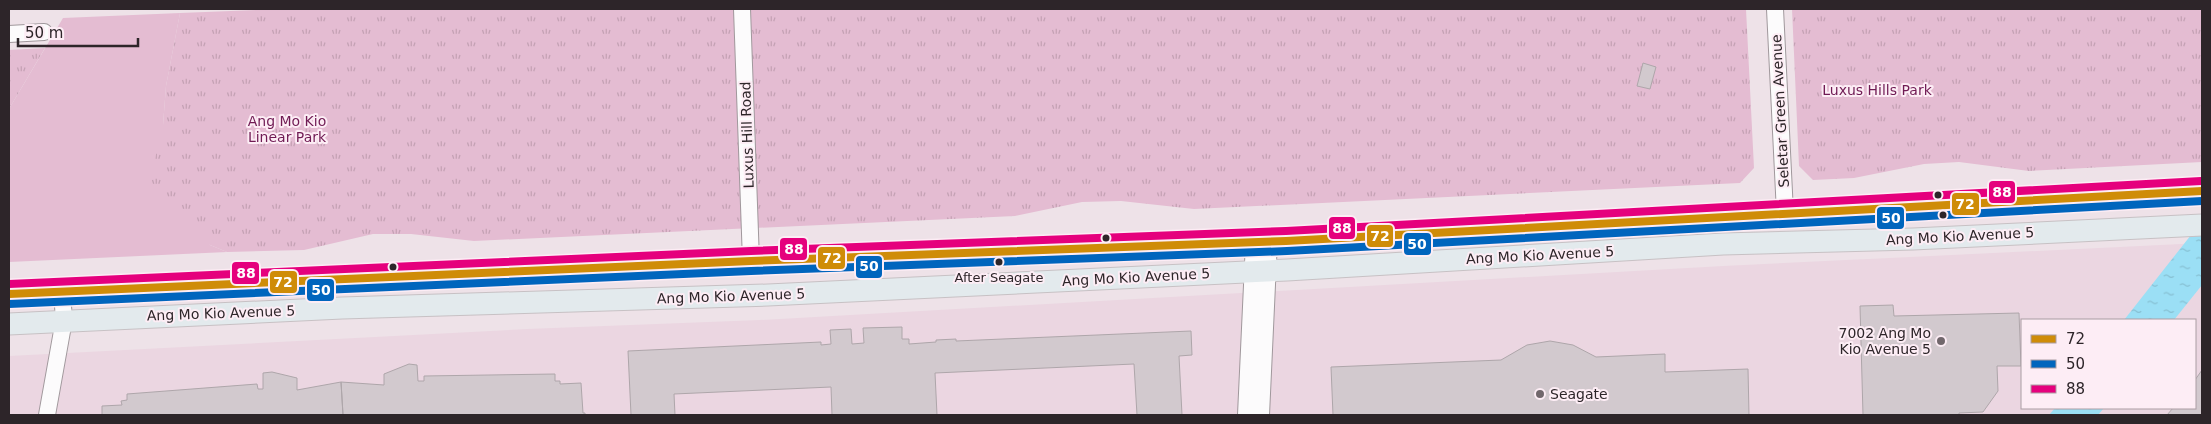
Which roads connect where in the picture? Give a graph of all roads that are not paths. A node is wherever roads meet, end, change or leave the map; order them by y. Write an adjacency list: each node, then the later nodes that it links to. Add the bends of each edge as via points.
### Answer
1 (742, 9): 9 (street, Luxus Hill Road)
2 (1775, 9): 6 (street, Seletar Green Avenue)
3 (44, 32): 4 (street)
4 (9, 34)
5 (2202, 191): 6 (main road, Ang Mo Kio Avenue 5)
6 (1786, 213): 8 (main road, Ang Mo Kio Avenue 5)
7 (2195, 225): 11 (main road, Ang Mo Kio Avenue 5, via 1913,239 1723,244)
8 (1261, 242): 9 (main road, Ang Mo Kio Avenue 5); 11 (street)
9 (751, 261): 10 (main road, Ang Mo Kio Avenue 5)
10 (601, 267): 12 (main road, Ang Mo Kio Avenue 5); 14 (main road, via 606,282)
11 (1260, 271): 14 (main road, Ang Mo Kio Avenue 5); 18 (street); 19 (street)
12 (62, 292): 13 (main road, Ang Mo Kio Avenue 5); 15 (street)
13 (9, 294)
14 (624, 300): 15 (main road, Ang Mo Kio Avenue 5)
15 (64, 320): 16 (main road, Ang Mo Kio Avenue 5); 17 (street)
16 (9, 324)
17 (47, 415)
18 (1246, 415)
19 (1261, 415)

